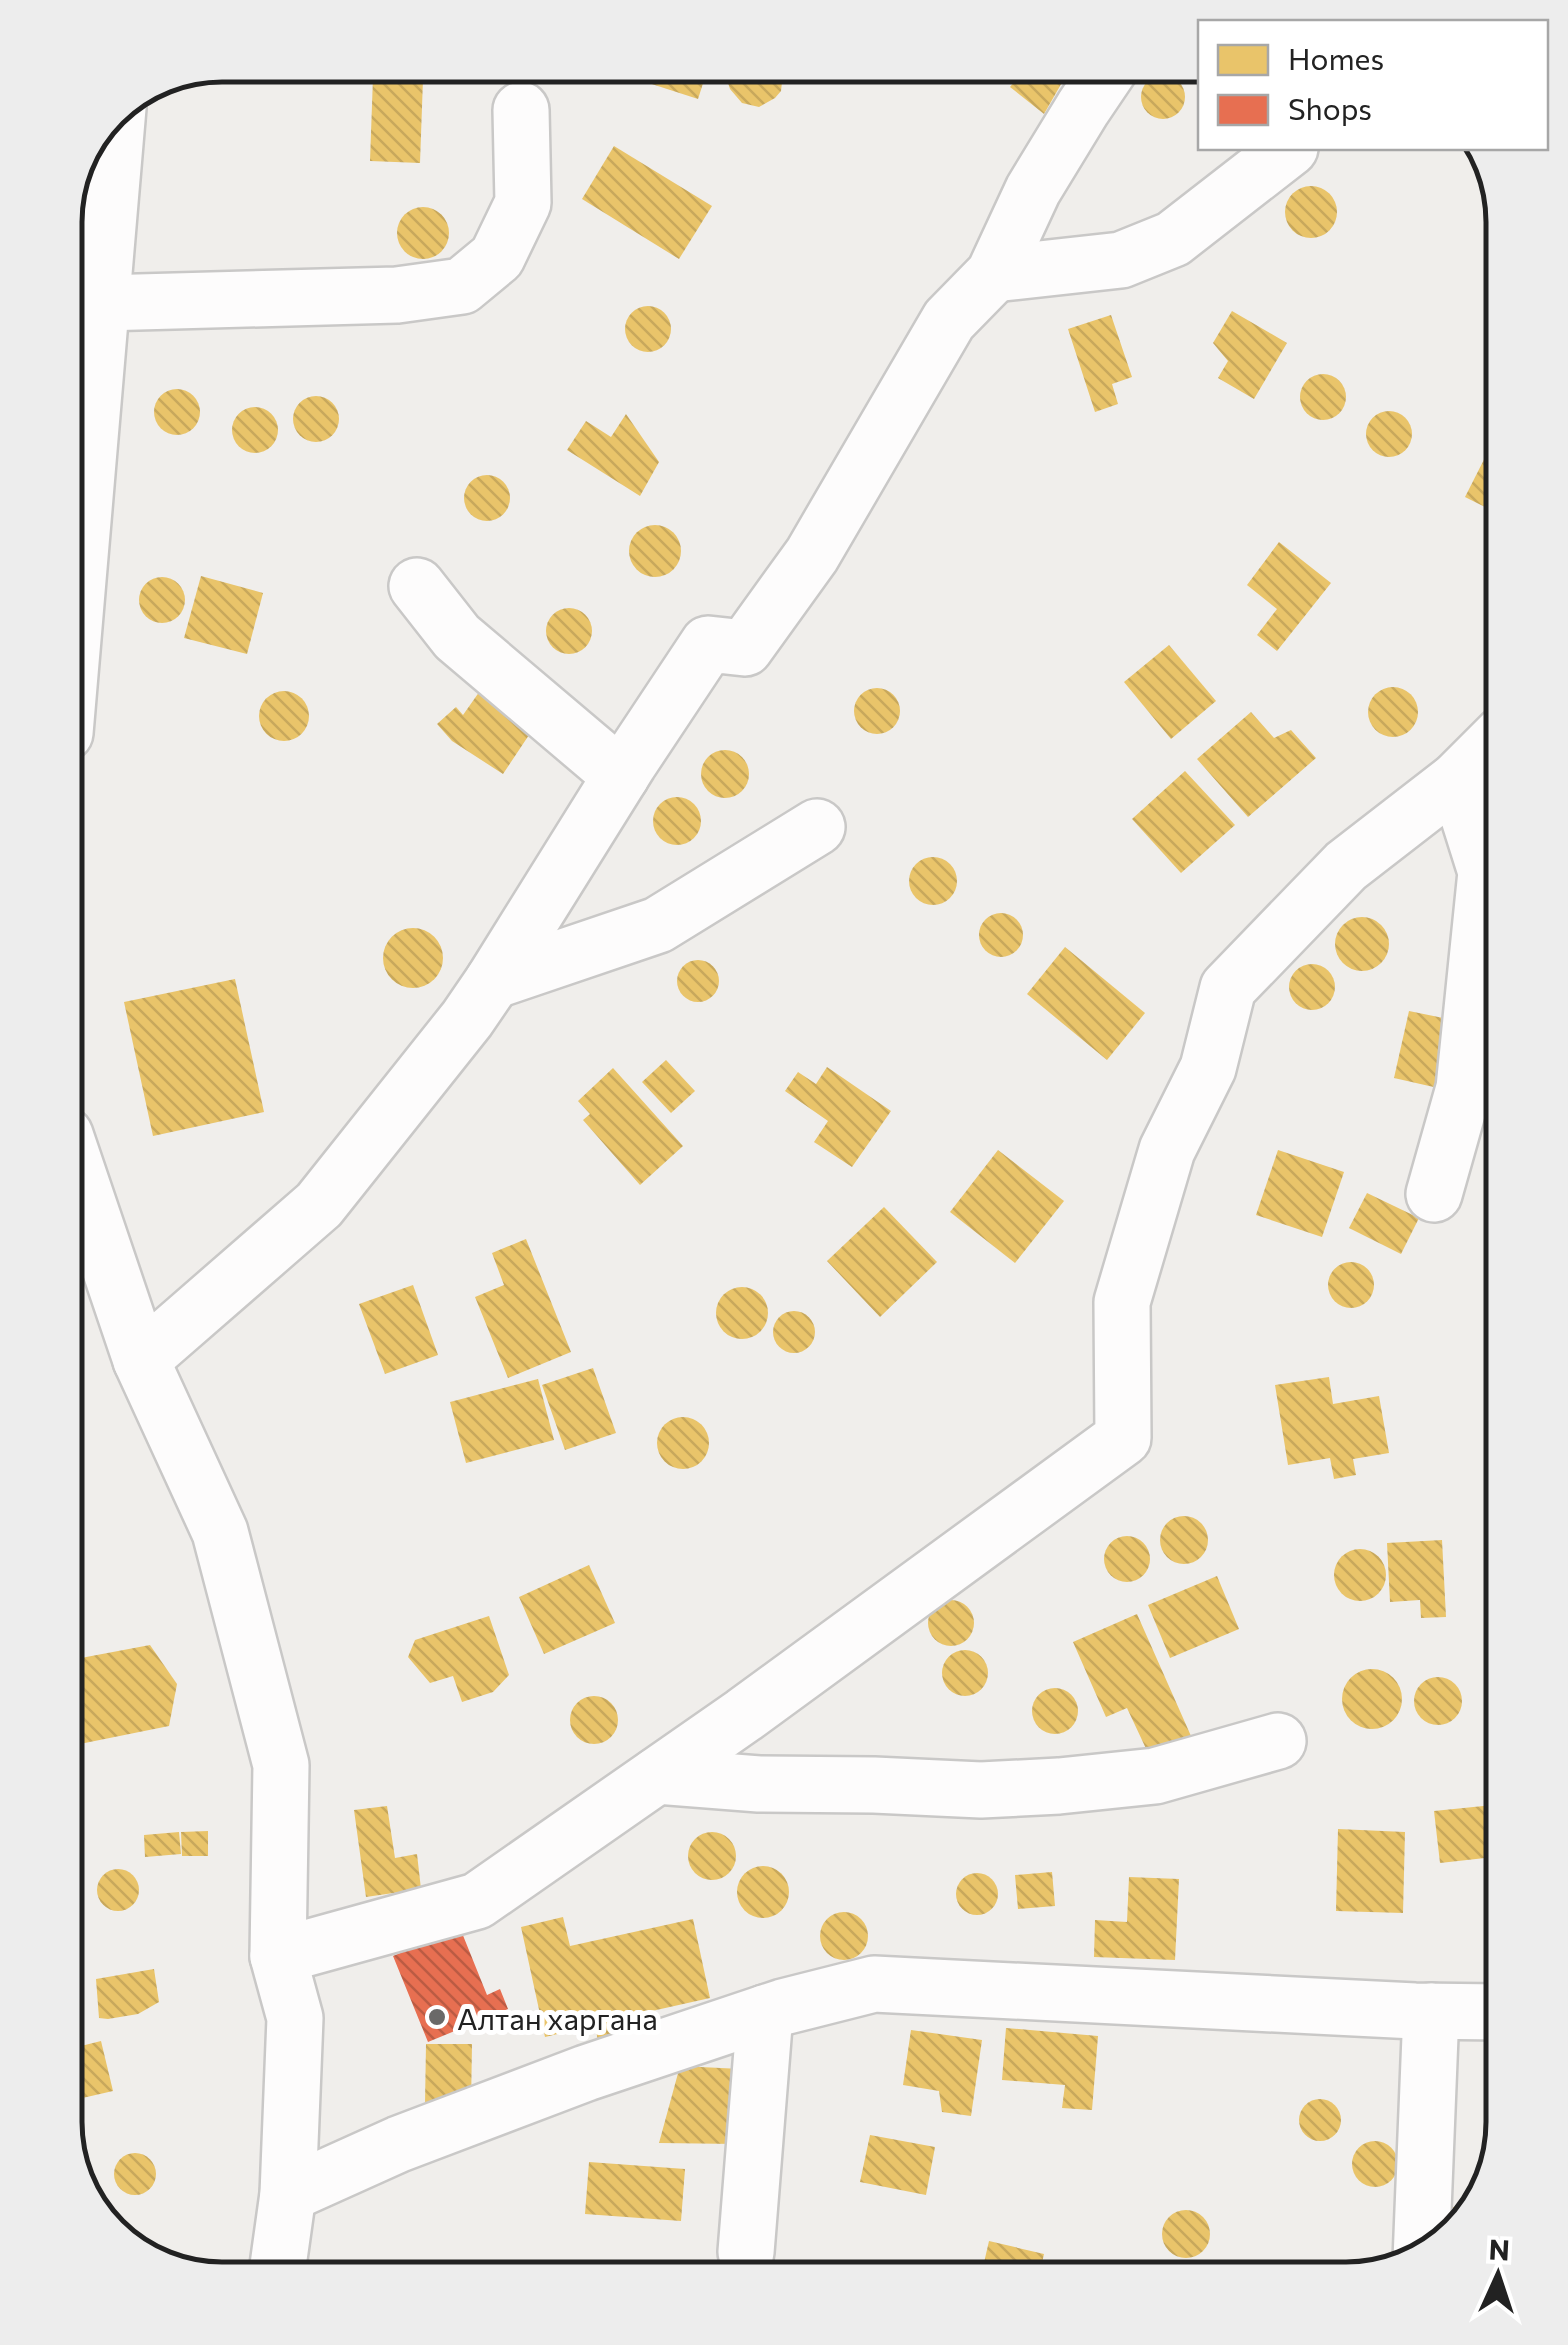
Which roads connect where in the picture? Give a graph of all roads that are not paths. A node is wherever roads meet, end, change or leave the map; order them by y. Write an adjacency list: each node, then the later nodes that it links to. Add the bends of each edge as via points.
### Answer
1 (1100, 83): 5 (street, via 1033,190)
2 (521, 110): 6 (street, via 523,203 497,257 462,286 397,295)
3 (116, 133): 6 (street)
4 (1287, 150): 5 (street, via 1173,239 1121,260)
5 (994, 274): 10 (street, via 950,320 812,555 745,648 708,644)
6 (102, 303): 7 (street)
7 (83, 526)
8 (417, 586): 10 (street, via 457,637)
9 (1486, 751): 11 (street)
10 (621, 776): 13 (street)
11 (1457, 780): 15 (street, via 1486,872 1464,1088); 18 (street, via 1346,866 1228,988 1208,1068 1167,1150 1122,1302 1123,1438)
12 (816, 827): 13 (street, via 658,925)
13 (493, 981): 16 (street, via 318,1204)
14 (82, 1188): 16 (street)
15 (1434, 1194)
16 (141, 1360): 19 (street, via 220,1532 281,1765)
17 (1278, 1741): 18 (street, via 1154,1776 1059,1786 981,1790)
18 (656, 1776): 19 (street, via 477,1902)
19 (278, 1956): 23 (street, via 294,2018)
20 (1432, 2010): 21 (street); 22 (street, via 874,1984); 24 (street)
21 (1486, 2012)
22 (765, 2013): 23 (street, via 586,2073); 25 (street)
23 (288, 2194): 26 (street)
24 (1422, 2240)
25 (746, 2252)
26 (279, 2262)

